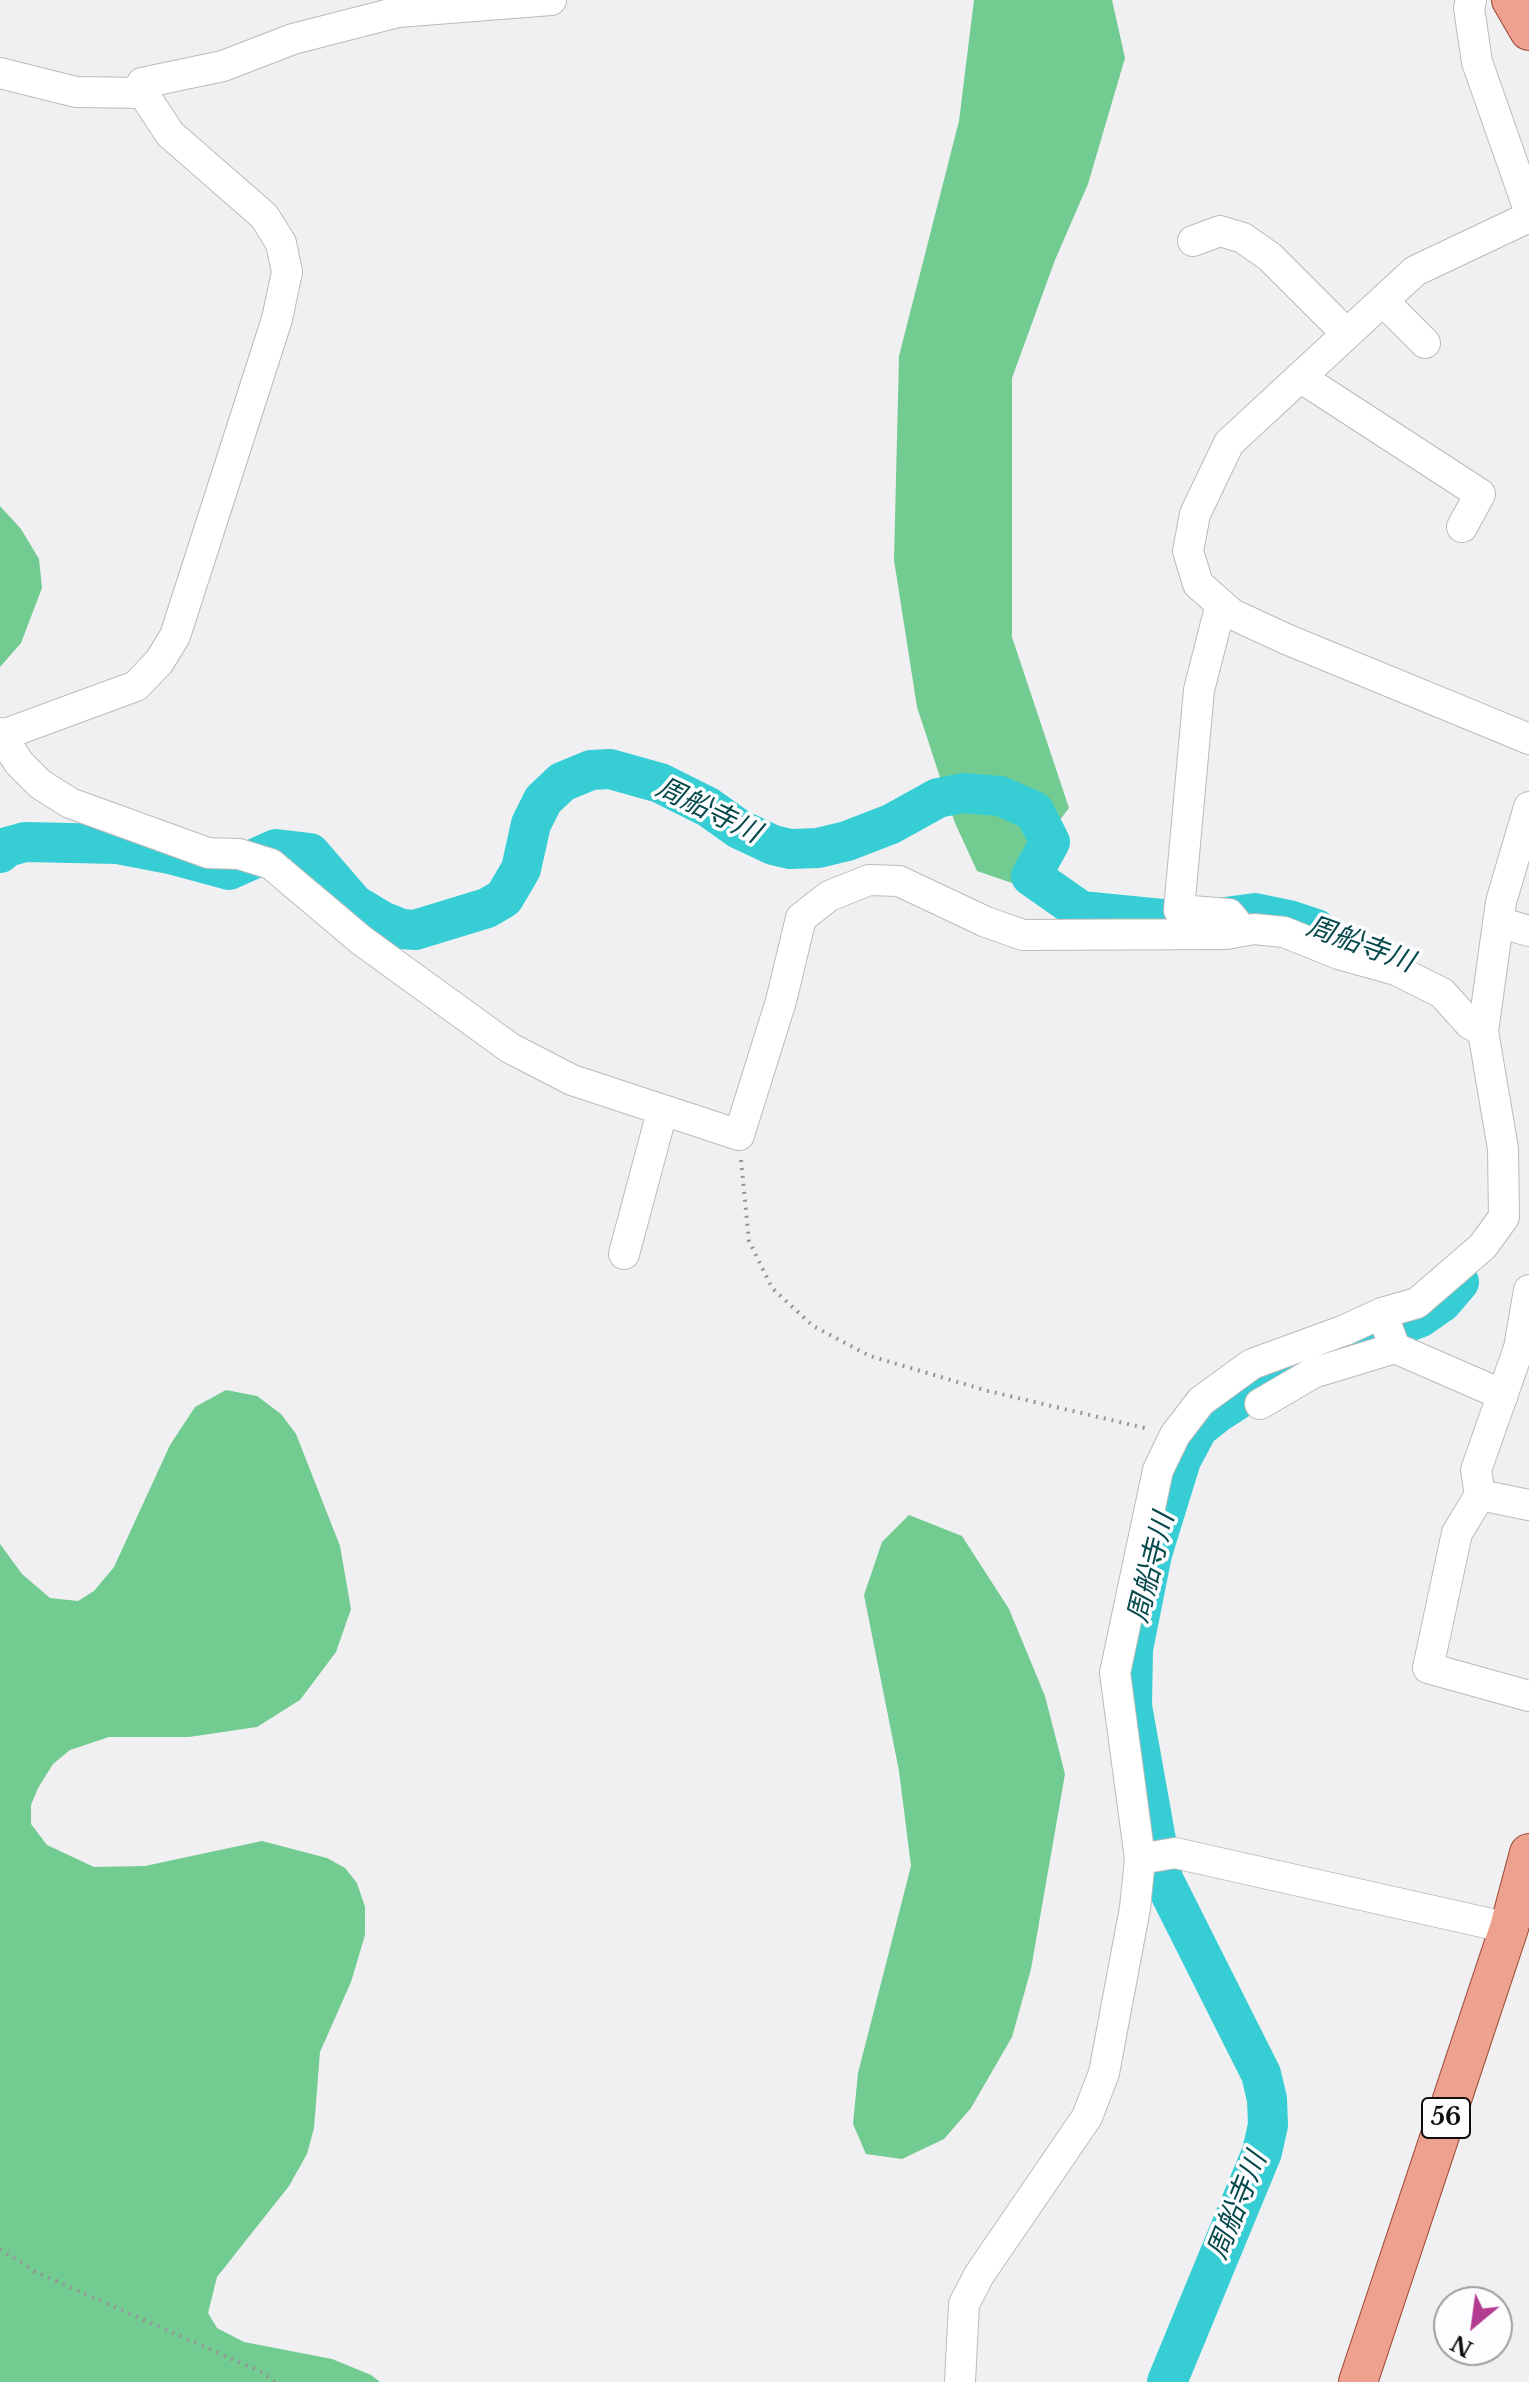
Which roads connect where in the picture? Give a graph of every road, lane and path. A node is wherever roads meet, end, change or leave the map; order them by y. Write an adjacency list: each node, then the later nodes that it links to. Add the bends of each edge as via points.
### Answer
1 (551, 0): 4 (street)
2 (1471, 0): 8 (street, via 1477,62)
3 (1511, 0): 5 (main road)
4 (398, 6): 7 (street, via 223,66 142,83)
5 (1529, 31)
6 (0, 73): 7 (street, via 76,92)
7 (143, 93): 17 (street, via 170,134 264,216 281,243 287,272 277,319 175,636 159,662 136,686)
8 (1529, 210)
9 (1529, 217): 11 (street, via 1415,271)
10 (1193, 241): 12 (street, via 1220,231 1243,238 1270,257)
11 (1383, 301): 12 (street); 13 (street)
12 (1347, 334): 14 (street)
13 (1425, 343)
14 (1300, 377): 15 (street, via 1485,485); 16 (street, via 1229,443 1195,514 1188,551 1198,584)
15 (1462, 527)
16 (1221, 604): 18 (street, via 1286,639); 21 (street, via 1199,690 1179,910 1229,914)
17 (1, 734): 24 (street, via 19,763 70,803 208,853 239,854 271,864 361,940 510,1048 572,1080)
18 (1529, 739)
19 (1529, 807): 20 (street)
20 (1498, 922): 22 (street); 23 (street)
21 (1243, 931): 23 (street, via 1284,932 1396,970 1442,993 1470,1024); 25 (street, via 1023,935 899,881 869,880 829,896 801,918)
22 (1529, 931)
23 (1484, 1021): 28 (street, via 1503,1149 1504,1217 1483,1246)
24 (662, 1112): 25 (street); 26 (street)
25 (739, 1135): 31 (path, via 749,1241 772,1288 813,1326 870,1356 988,1391)
26 (624, 1254)
27 (1529, 1290): 29 (street, via 1519,1348)
28 (1388, 1331): 29 (street); 30 (street); 31 (street, via 1345,1330 1252,1364 1201,1401)
29 (1503, 1395): 32 (street, via 1476,1470)
30 (1260, 1404)
31 (1175, 1435): 36 (street, via 1158,1470 1115,1673)
32 (1480, 1495): 33 (street); 34 (street, via 1457,1533 1428,1668)
33 (1529, 1505)
34 (1529, 1696)
35 (1529, 1853): 37 (main road, 56)
36 (1140, 1859): 37 (street, via 1175,1853); 40 (street, via 1104,2073 1087,2117 964,2304)
37 (1509, 1928): 41 (main road, 56)
38 (0, 2249): 39 (path, via 34,2271)
39 (275, 2382)
40 (960, 2382)
41 (1358, 2382)

